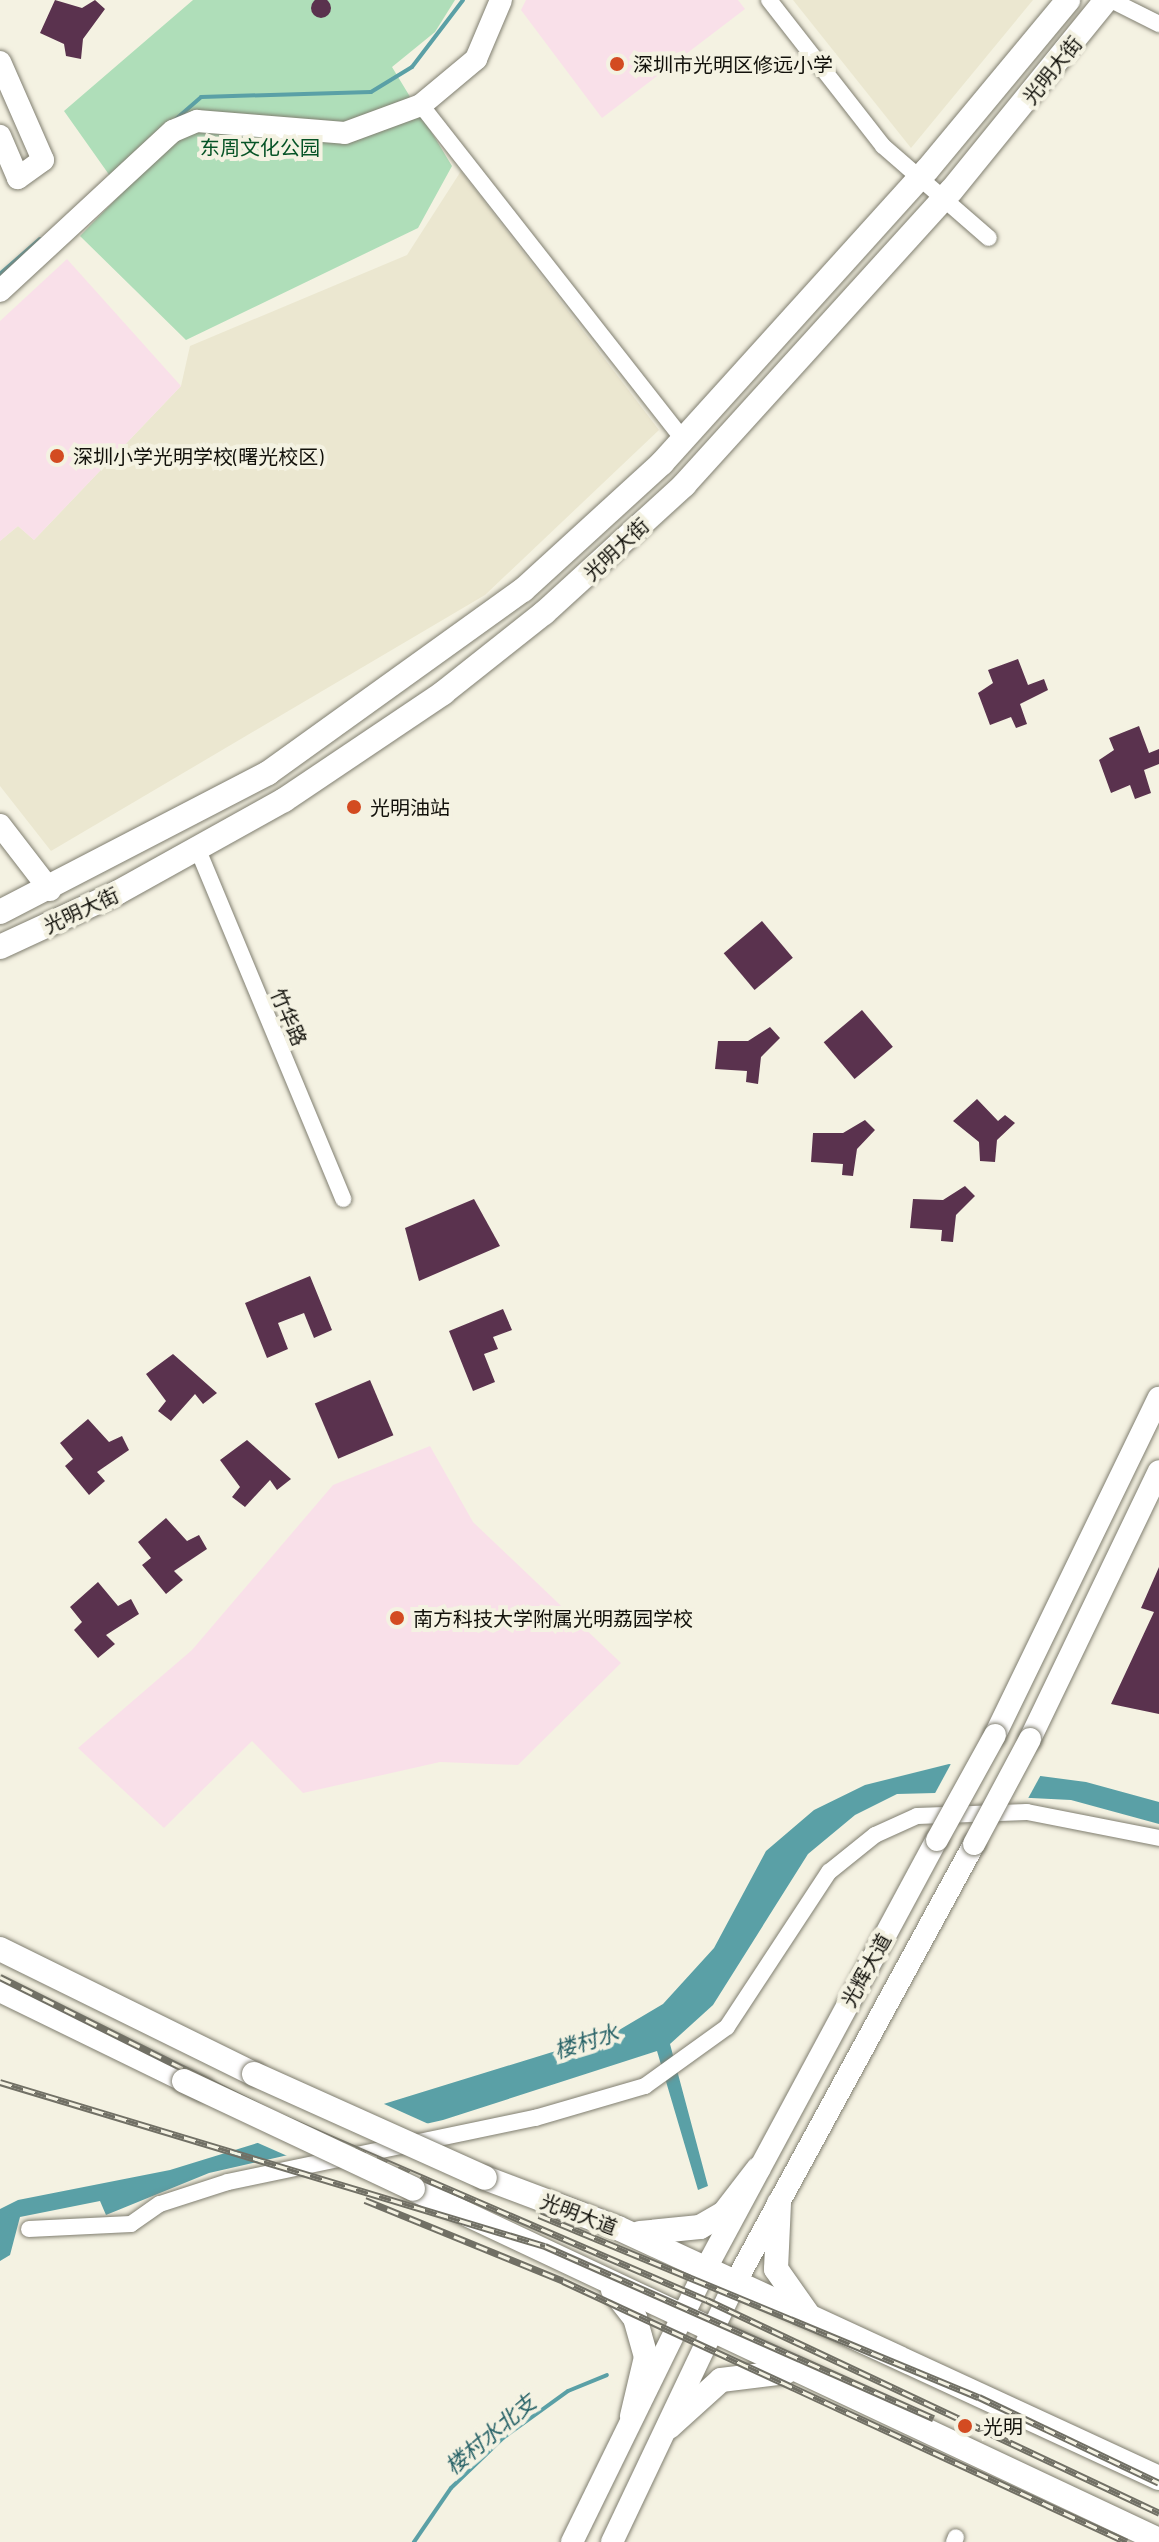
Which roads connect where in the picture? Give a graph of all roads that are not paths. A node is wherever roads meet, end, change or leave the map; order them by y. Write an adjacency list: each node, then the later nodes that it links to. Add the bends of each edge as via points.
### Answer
1 (501, 0): 7 (main road, via 476,59)
2 (769, 0): 9 (street)
3 (1068, 0): 9 (main road, 光明大街)
4 (1108, 0): 5 (street); 10 (main road, 光明大街)
5 (1159, 24)
6 (0, 62): 8 (main road, via 43,160 18,178)
7 (421, 105): 12 (main road, via 345,133 197,121 173,131); 13 (street)
8 (0, 136)
9 (918, 180): 10 (street); 13 (main road, 光明大街)
10 (942, 201): 11 (street); 15 (main road, 光明大街, via 684,485 591,572 397,726)
11 (989, 238)
12 (0, 291)
13 (683, 439): 16 (main road, 光明大街, via 535,580 390,692 214,805)
14 (0, 825): 16 (main road)
15 (198, 850): 18 (main road, 光明大街); 19 (street, 竹华路)
16 (50, 890): 17 (main road, 光明大街)
17 (0, 912)
18 (0, 947)
19 (343, 1199)
20 (1159, 1398): 27 (main road, 光辉大道, bridge, via 995,1735)
21 (1159, 1471): 28 (main road, 光辉大道, bridge, via 1030,1739)
22 (1159, 1838): 30 (street, via 1027,1812 917,1816 875,1835 821,1882 727,2027 693,2057 645,2086 547,2115 228,2182 168,2200 131,2224)
23 (0, 1949): 29 (main road, 光明大道, bridge, via 254,2074 485,2178)
24 (0, 1990): 26 (main road)
25 (184, 2081): 32 (main road, bridge)
26 (274, 2123)
27 (758, 2169): 29 (main road, via 734,2203 700,2227 673,2234); 31 (main road, 光辉大道)
28 (779, 2203): 33 (main road, 光辉大道); 35 (main road, via 776,2269)
29 (618, 2228): 31 (main road, 光明大道)
30 (29, 2229)
31 (705, 2270): 33 (main road, 光明大道); 34 (main road, 光辉大道)
32 (591, 2275): 34 (main road); 38 (main road, via 623,2301 642,2336 645,2377)
33 (734, 2285): 35 (main road, 光明大道); 36 (main road, 光辉大道)
34 (681, 2319): 36 (main road); 38 (main road, 光辉大道)
35 (818, 2322): 40 (main road, 光明大道)
36 (710, 2333): 37 (main road); 39 (main road, 光辉大道)
37 (807, 2377): 39 (main road, via 737,2374 698,2394); 41 (main road)
38 (632, 2416): 42 (main road, 光辉大道)
39 (669, 2427): 43 (main road, 光辉大道)
40 (1159, 2478)
41 (1159, 2540)
42 (572, 2542)
43 (612, 2542)

